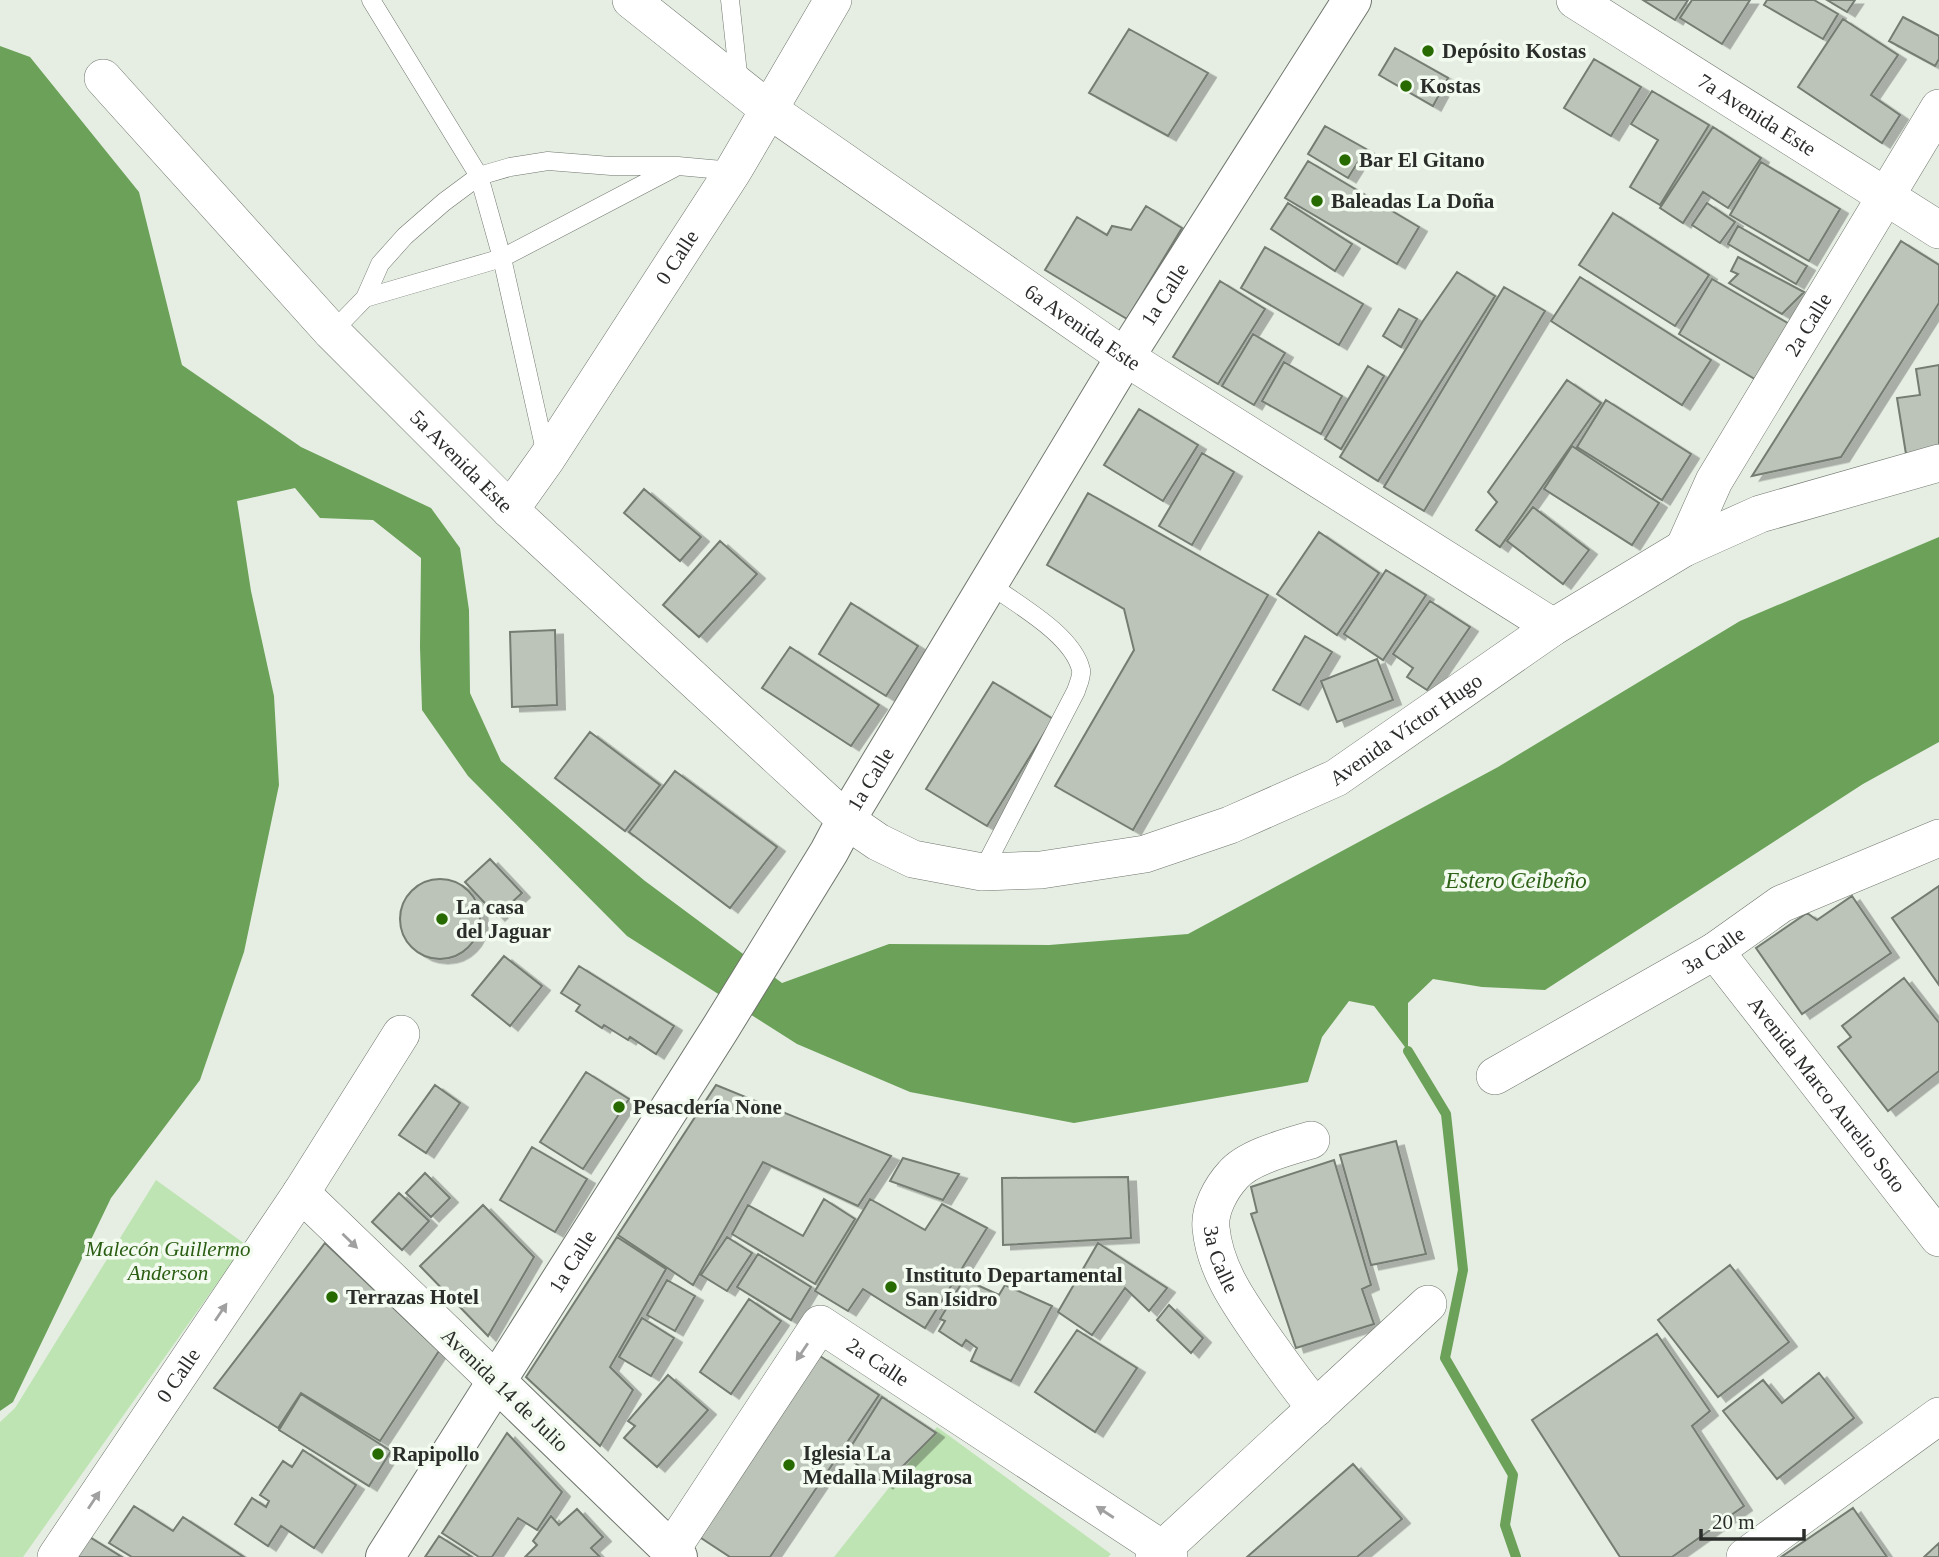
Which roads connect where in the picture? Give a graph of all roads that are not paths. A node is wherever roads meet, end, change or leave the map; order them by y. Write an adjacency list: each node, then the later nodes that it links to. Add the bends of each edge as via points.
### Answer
1 (371, 0): 13 (lane)
2 (631, 0): 8 (street, 6a Avenida Este)
3 (730, 0): 8 (lane)
4 (833, 0): 10 (street, 0 Calle)
5 (1352, 0): 19 (street, 1a Calle)
6 (1575, 0): 14 (street, 7a Avenida Este)
7 (103, 78): 18 (street, 5a Avenida Este)
8 (739, 85): 10 (street, 6a Avenida Este)
9 (1939, 108): 14 (street, 2a Calle)
10 (768, 109): 12 (street, 0 Calle); 19 (street, 6a Avenida Este)
11 (678, 166): 12 (lane); 13 (lane, via 548,161); 16 (lane)
12 (733, 171): 20 (street, 0 Calle)
13 (479, 176): 16 (lane); 17 (lane, via 405,236 380,264)
14 (1885, 196): 15 (street, 7a Avenida Este); 23 (street, 2a Calle, via 1714,481)
15 (1939, 230)
16 (502, 258): 17 (lane); 20 (lane)
17 (365, 298): 18 (lane)
18 (332, 332): 22 (street, 5a Avenida Este)
19 (1125, 357): 24 (street, 1a Calle); 25 (street, 6a Avenida Este)
20 (547, 458): 22 (street, 0 Calle)
21 (1939, 463): 23 (street, Avenida Víctor Hugo, via 1760,514)
22 (510, 510): 26 (street, 5a Avenida Este)
23 (1684, 548): 25 (street, Avenida Víctor Hugo)
24 (989, 584): 26 (street, 1a Calle); 28 (lane, via 1055,631 1074,651 1082,673)
25 (1553, 627): 28 (street, Avenida Víctor Hugo, via 1336,778 1230,825 1145,854 1041,870)
26 (846, 820): 28 (street, Avenida Víctor Hugo, via 913,859); 36 (street, 1a Calle, via 720,1029)
27 (1939, 838): 29 (street, 3a Calle, via 1781,904)
28 (982, 872)
29 (1715, 951): 31 (street, 3a Calle); 34 (street, Avenida Marco Aurelio Soto)
30 (401, 1034): 33 (street, 0 Calle)
31 (1495, 1076)
32 (1311, 1140): 37 (street, 3a Calle, via 1264,1155 1234,1173 1216,1200 1211,1226 1218,1262 1239,1303)
33 (301, 1193): 36 (street, Avenida 14 de Julio, one-way to 36); 41 (street, 0 Calle, one-way to 33)
34 (1939, 1238)
35 (1428, 1304): 37 (street)
36 (496, 1381): 39 (street, Avenida 14 de Julio); 42 (street, 1a Calle)
37 (1316, 1408): 40 (street)
38 (1939, 1416): 43 (street)
39 (675, 1553): 40 (street, 2a Calle, one-way to 39, via 820,1324)
40 (1162, 1554)
41 (56, 1557)
42 (385, 1557)
43 (1745, 1557)

